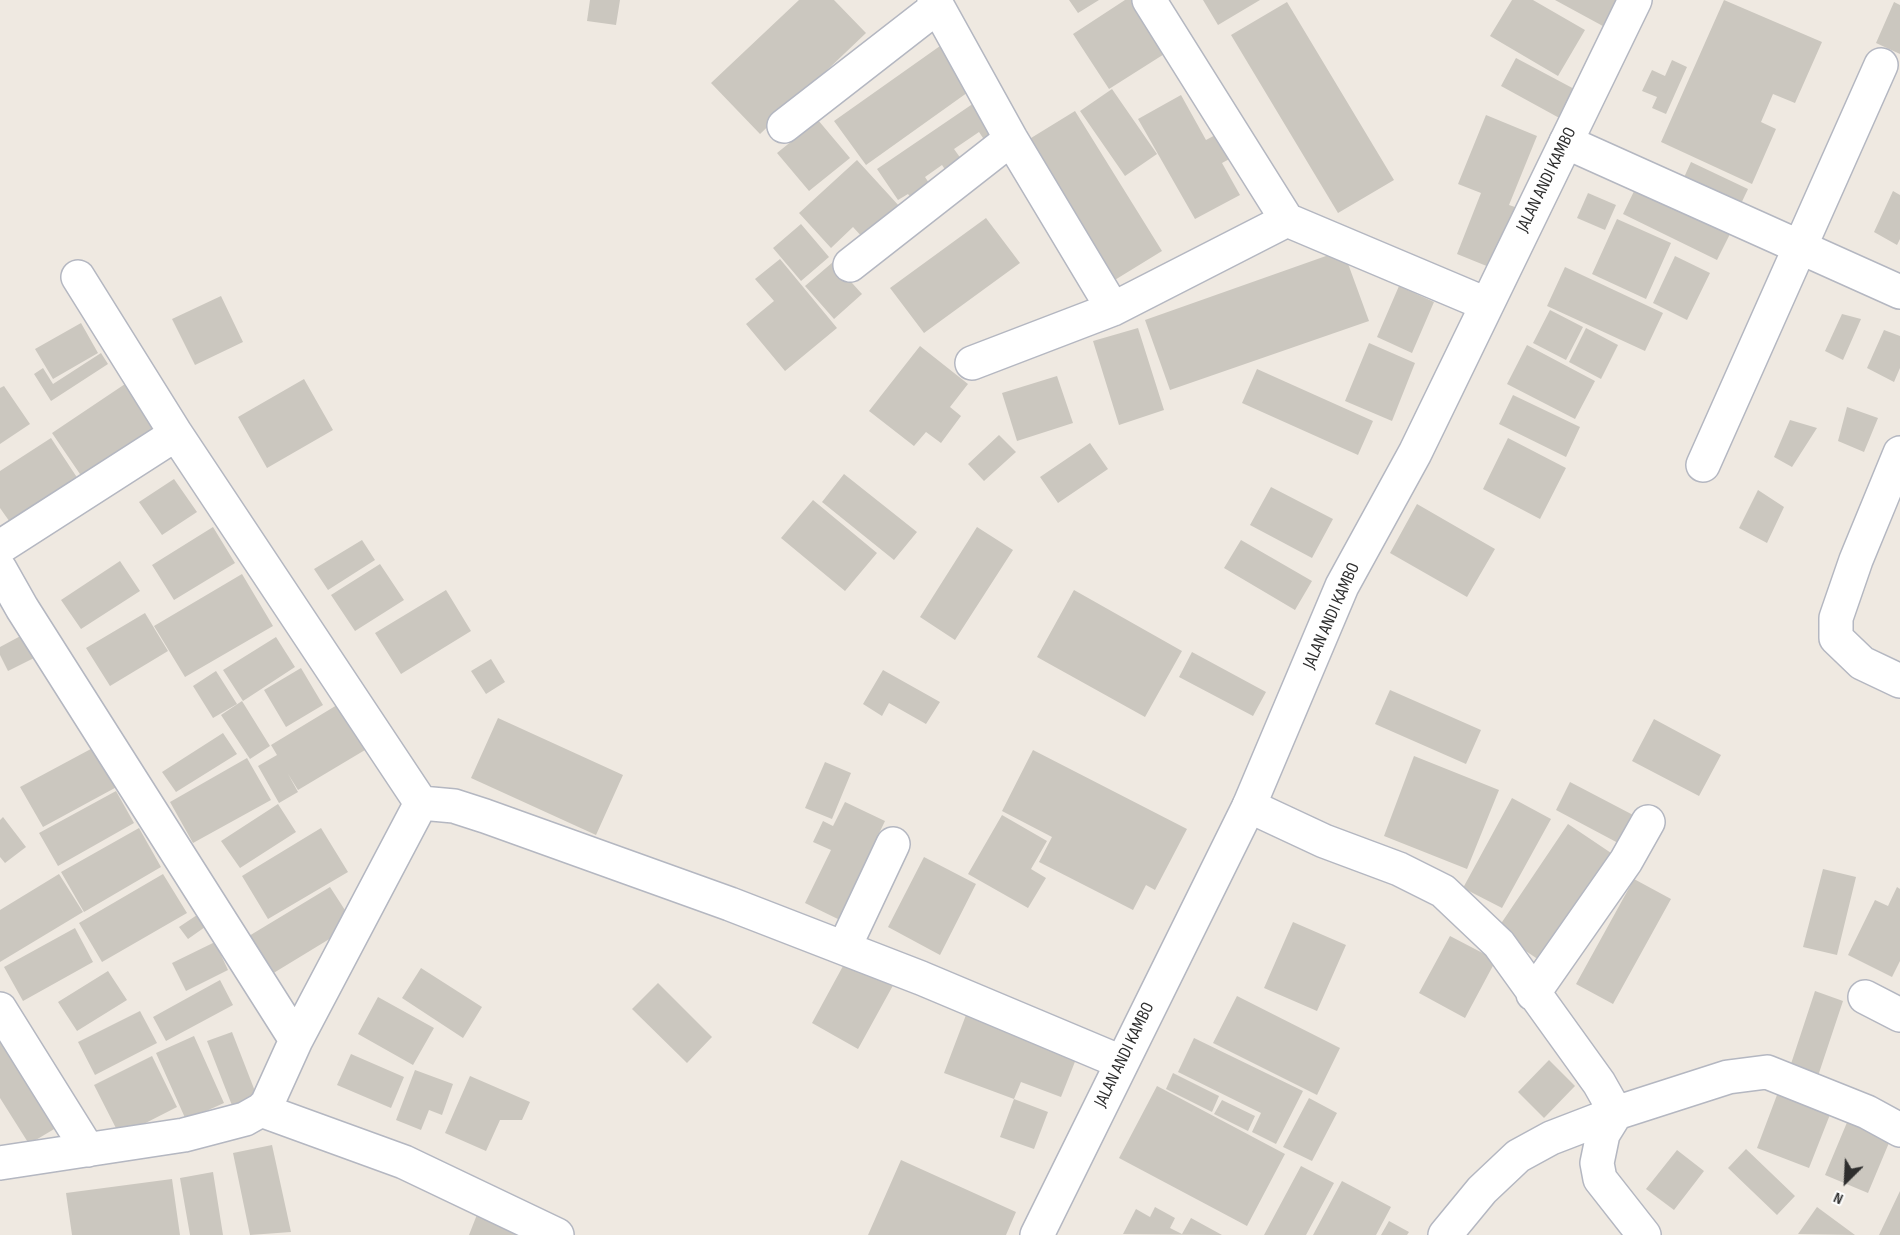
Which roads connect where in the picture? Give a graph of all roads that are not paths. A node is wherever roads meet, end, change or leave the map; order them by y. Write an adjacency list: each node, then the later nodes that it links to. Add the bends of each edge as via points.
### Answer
1 (1149, 0): 8 (street)
2 (1635, 0): 7 (street, JALAN ANDI KAMBO)
3 (935, 3): 5 (street); 6 (street)
4 (1881, 65): 9 (street)
5 (784, 126)
6 (1011, 139): 10 (street); 14 (street)
7 (1566, 142): 9 (street); 13 (street, JALAN ANDI KAMBO)
8 (1287, 220): 13 (street); 14 (street)
9 (1800, 248): 12 (street); 18 (street)
10 (850, 265)
11 (78, 277): 16 (street)
12 (1900, 292)
13 (1486, 304): 23 (street, JALAN ANDI KAMBO, via 1415,453 1342,586)
14 (1113, 309): 15 (street)
15 (972, 363)
16 (176, 435): 19 (street); 22 (street)
17 (1900, 453): 21 (street, via 1856,560 1836,618 1836,638 1862,663)
18 (1703, 465)
19 (0, 547)
20 (0, 569): 31 (street)
21 (1900, 681)
22 (421, 803): 26 (street, via 454,806 485,816); 31 (street)
23 (1249, 807): 27 (street, via 1443,891 1499,944); 32 (street, JALAN ANDI KAMBO)
24 (1648, 822): 27 (street, via 1626,861)
25 (893, 844): 26 (street)
26 (844, 948): 32 (street)
27 (1533, 994): 34 (street, via 1599,1083)
28 (1865, 997): 30 (street)
29 (0, 1009): 36 (street)
30 (1900, 1015)
31 (296, 1040): 33 (street)
32 (1121, 1062): 39 (street, JALAN ANDI KAMBO)
33 (261, 1110): 36 (street, via 245,1119 184,1135); 38 (street, via 404,1162)
34 (1616, 1113): 35 (street, via 1728,1077 1767,1072 1867,1112); 40 (street, via 1551,1138 1518,1156 1482,1190); 41 (street, via 1603,1134 1597,1163 1600,1179)
35 (1900, 1130)
36 (88, 1150): 37 (street)
37 (0, 1163)
38 (557, 1235)
39 (1036, 1235)
40 (1445, 1235)
41 (1644, 1235)

